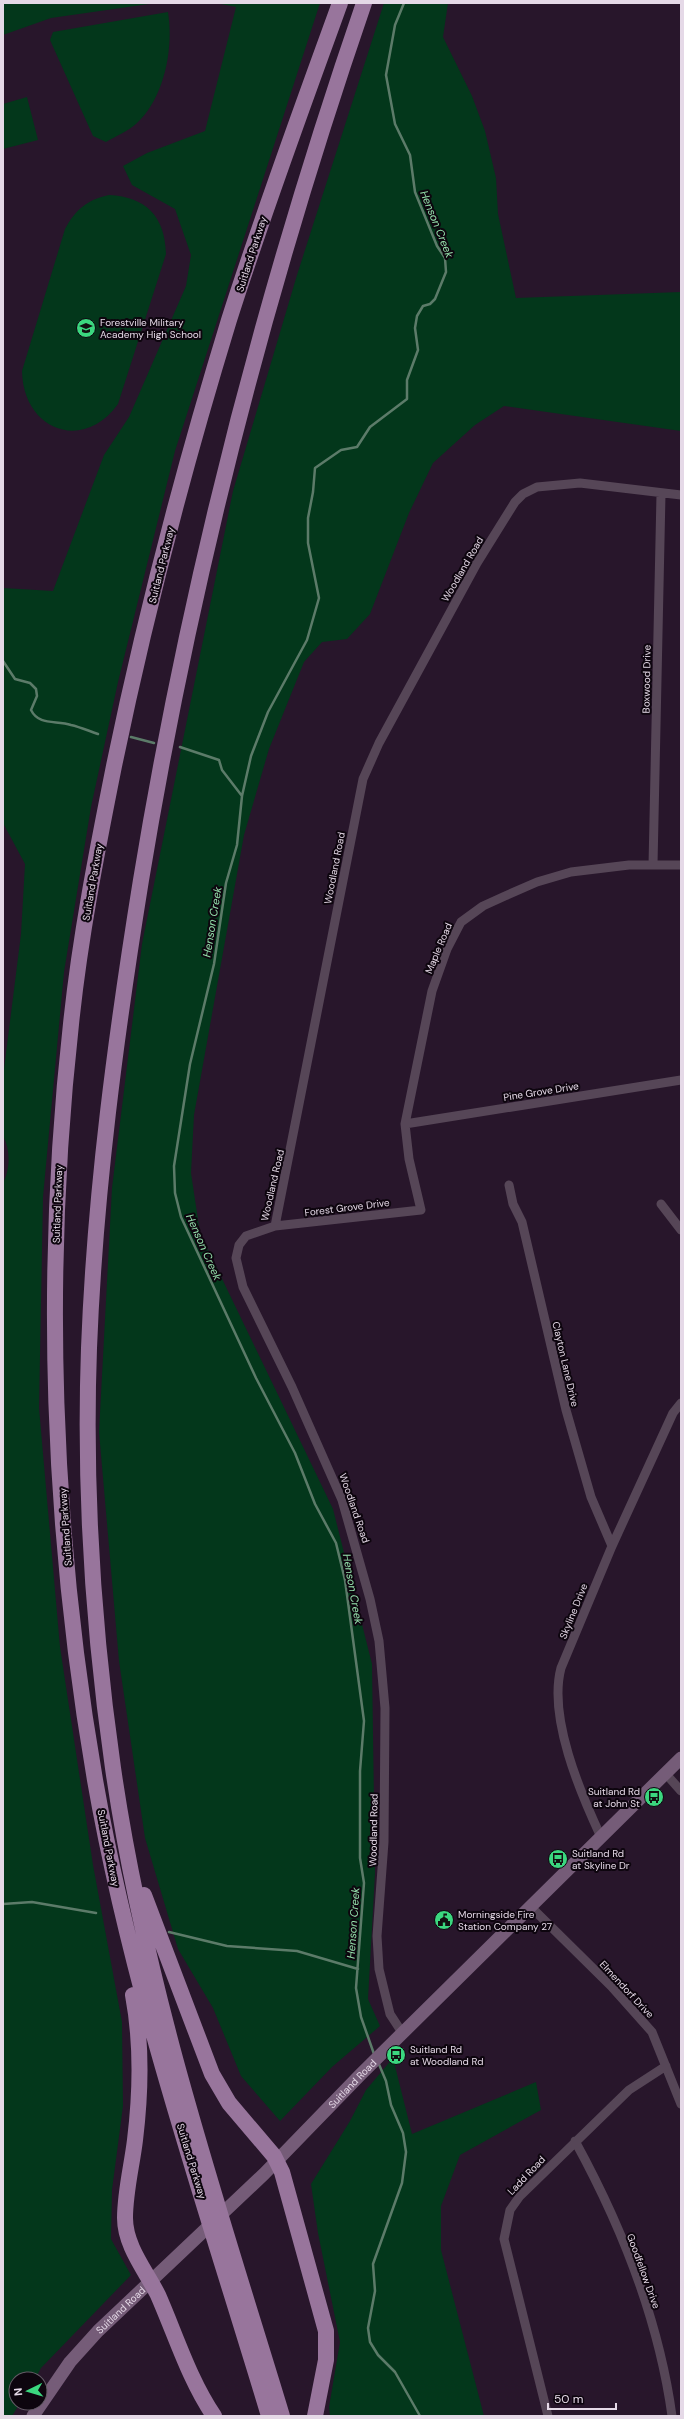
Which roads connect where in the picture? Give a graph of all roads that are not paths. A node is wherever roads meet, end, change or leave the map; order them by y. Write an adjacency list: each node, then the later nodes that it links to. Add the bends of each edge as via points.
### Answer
1 (340, 3): 21 (highway, Suitland Parkway, via 240,288 172,519 137,662 103,821 89,893 71,1019 59,1152 56,1225 55,1318 60,1452 68,1571 80,1684)
2 (364, 3): 19 (highway, Suitland Parkway, via 280,267 213,519 157,785 116,1043 97,1219 90,1318 88,1416 90,1517 96,1617)
3 (661, 494): 4 (street, Woodland Road); 5 (street, Boxwood Drive); 12 (street, Woodland Road, via 580,484 537,487 523,494 515,502 477,563 379,743 369,762 358,797)
4 (681, 495)
5 (653, 865): 6 (street, Maple Road); 8 (street, Maple Road, via 599,867 544,880 483,906 460,922 432,991)
6 (681, 865)
7 (681, 1080): 8 (street, Pine Grove Drive)
8 (405, 1124): 11 (street, Maple Road, via 410,1166)
9 (509, 1184): 15 (street, Clayton Lane Drive, via 513,1204 522,1222 566,1410 591,1497)
10 (661, 1204): 13 (street)
11 (421, 1210): 12 (street, Forest Grove Drive)
12 (275, 1226): 23 (street, Woodland Road, via 246,1236 239,1245 237,1267 243,1288 342,1500 370,1599 379,1641 384,1708 384,1842 378,1936 379,1969 390,2014)
13 (681, 1230)
14 (681, 1403): 15 (street, Skyline Drive, via 670,1419)
15 (612, 1546): 20 (street, Skyline Drive, via 561,1668 557,1691 561,1723 572,1765 586,1805)
16 (681, 1758): 17 (main road, Suitland Road)
17 (666, 1774): 18 (street); 20 (main road, Suitland Road)
18 (681, 1791)
19 (117, 1796): 27 (highway, via 147,1903 207,2064 229,2103); 28 (highway, Suitland Parkway, via 158,1996)
20 (601, 1836): 22 (main road, Suitland Road)
21 (115, 1883): 28 (highway, Suitland Parkway, via 147,2009); 30 (highway, via 120,1935 135,2002 140,2059 139,2105 125,2224 133,2249)
22 (531, 1907): 23 (main road, Suitland Road); 24 (street, Elmendorf Drive, via 611,1986 652,2032)
23 (402, 2034): 27 (main road, Suitland Road)
24 (666, 2066): 25 (street, Elmendorf Drive); 26 (street, Ladd Road, via 630,2090)
25 (681, 2104)
26 (575, 2141): 36 (street, Ladd Road, via 520,2196 510,2210 504,2238); 37 (street, Goodfellow Drive, via 602,2189 640,2290 662,2358)
27 (277, 2160): 30 (main road, Suitland Road); 35 (highway, via 284,2177 326,2331 326,2360)
28 (205, 2184): 29 (highway, Suitland Parkway)
29 (227, 2254): 33 (highway, Suitland Parkway); 34 (highway, Suitland Parkway)
30 (150, 2280): 31 (main road, Suitland Road, via 74,2357); 32 (highway, via 182,2357)
31 (33, 2416)
32 (214, 2416)
33 (269, 2416)
34 (282, 2416)
35 (315, 2416)
36 (548, 2416)
37 (672, 2416)

